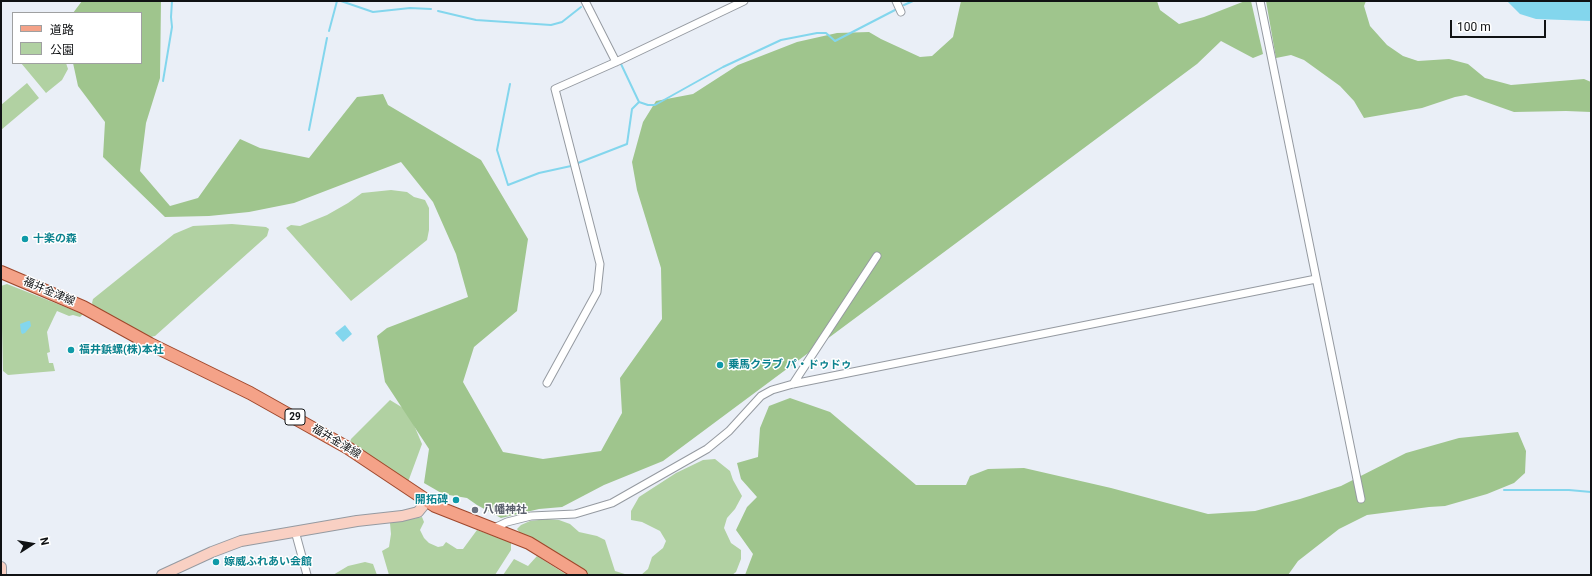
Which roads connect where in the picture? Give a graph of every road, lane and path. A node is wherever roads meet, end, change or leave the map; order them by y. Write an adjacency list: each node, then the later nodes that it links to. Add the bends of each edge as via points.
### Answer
1 (585, 1): 6 (street)
2 (744, 1): 6 (street)
3 (896, 1): 5 (street)
4 (1260, 1): 9 (street)
5 (901, 12)
6 (616, 62): 10 (street, via 555,89 600,264 597,292)
7 (877, 256): 11 (street)
8 (1, 272): 13 (main road, 福井金津線 / 29, via 83,307 150,344 250,393 348,448)
9 (1316, 279): 11 (street); 12 (street)
10 (547, 383)
11 (793, 384): 14 (street, via 761,396 729,431 707,449 612,503 575,514 525,518)
12 (1361, 499)
13 (427, 501): 14 (main road, 福井金津線 / 29); 15 (street, via 417,513)
14 (494, 528): 20 (main road, 福井金津線 / 29, via 534,545)
15 (295, 531): 18 (street, via 242,541); 19 (street)
16 (1, 567): 17 (street)
17 (1, 575)
18 (162, 575)
19 (307, 575)
20 (581, 575)

